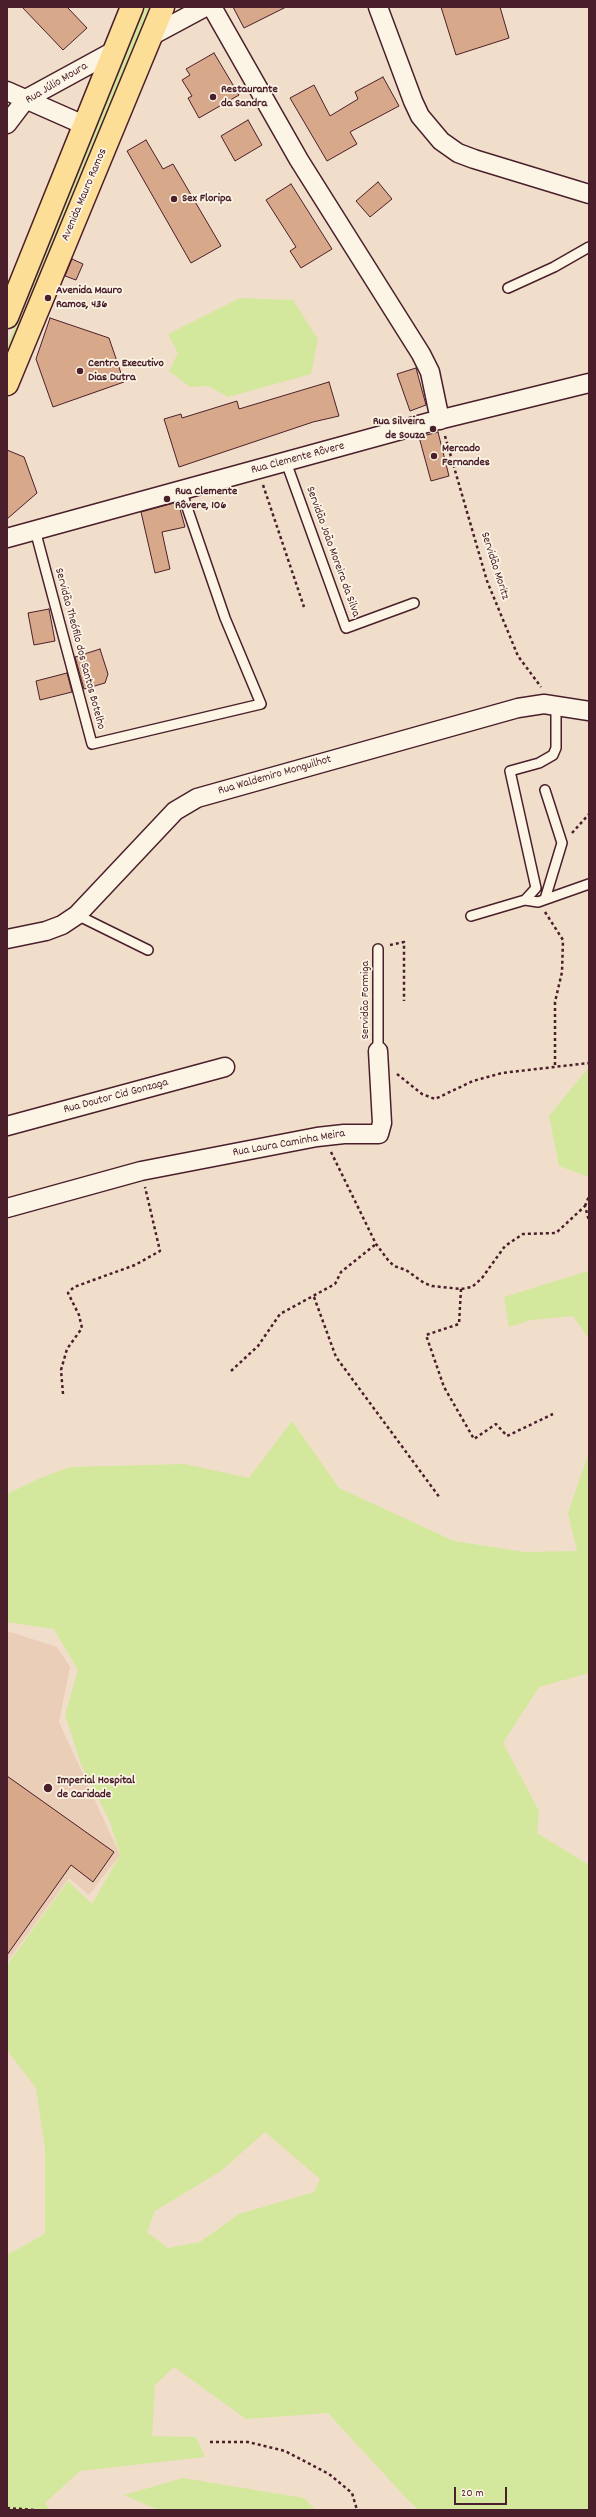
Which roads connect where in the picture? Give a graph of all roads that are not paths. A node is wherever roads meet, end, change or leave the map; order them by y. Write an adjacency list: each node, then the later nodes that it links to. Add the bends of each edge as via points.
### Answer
1 (132, 7): 7 (main road)
2 (163, 7): 6 (main road, Avenida Mauro Ramos)
3 (205, 7): 6 (street)
4 (212, 7): 18 (street, via 299,160 421,354 430,372)
5 (378, 7): 12 (street, via 420,116 441,141 458,153 474,159)
6 (152, 36): 17 (main road, Avenida Mauro Ramos)
7 (114, 51): 9 (street, Rua Júlio Moura); 11 (main road)
8 (7, 91): 9 (street)
9 (26, 99): 10 (street, Rua Júlio Moura); 11 (street)
10 (7, 124)
11 (84, 125): 15 (main road)
12 (589, 194)
13 (589, 247): 14 (lane, via 554,267)
14 (508, 288)
15 (7, 317)
16 (589, 383): 18 (street, Rua Clemente Rôvere)
17 (7, 384)
18 (440, 420): 19 (street, Rua Clemente Rôvere)
19 (286, 462): 20 (street, Rua Clemente Rôvere); 23 (lane, Servidão João Moreira da Silva, via 346,628)
20 (181, 490): 21 (street, Rua Clemente Rôvere); 21 (lane, Servidão Theófilo dos Santos Botelho, via 225,618 261,704 92,744)
21 (35, 530): 22 (street, Rua Clemente Rôvere)
22 (7, 538)
23 (414, 603)
24 (556, 707): 25 (street, Rua Waldemiro Monguilhot); 28 (lane, via 556,748 553,755 539,763 510,771 536,888); 30 (street, Rua Waldemiro Monguilhot, via 534,704 518,708 197,798 175,811)
25 (589, 711)
26 (545, 790): 29 (lane, via 562,843)
27 (589, 884): 29 (lane)
28 (525, 900): 29 (lane); 31 (lane)
29 (541, 900)
30 (77, 915): 32 (street, Rua Waldemiro Monguilhot, via 62,925 46,931); 34 (lane)
31 (471, 916)
32 (7, 939)
33 (378, 949): 35 (lane, Servidão Formiga)
34 (148, 950)
35 (378, 1052): 38 (street, Rua Laura Caminha Meira, via 382,1122 379,1134 344,1134 141,1171)
36 (225, 1067): 37 (street, Rua Doutor Cid Gonzaga)
37 (7, 1126)
38 (7, 1208)

